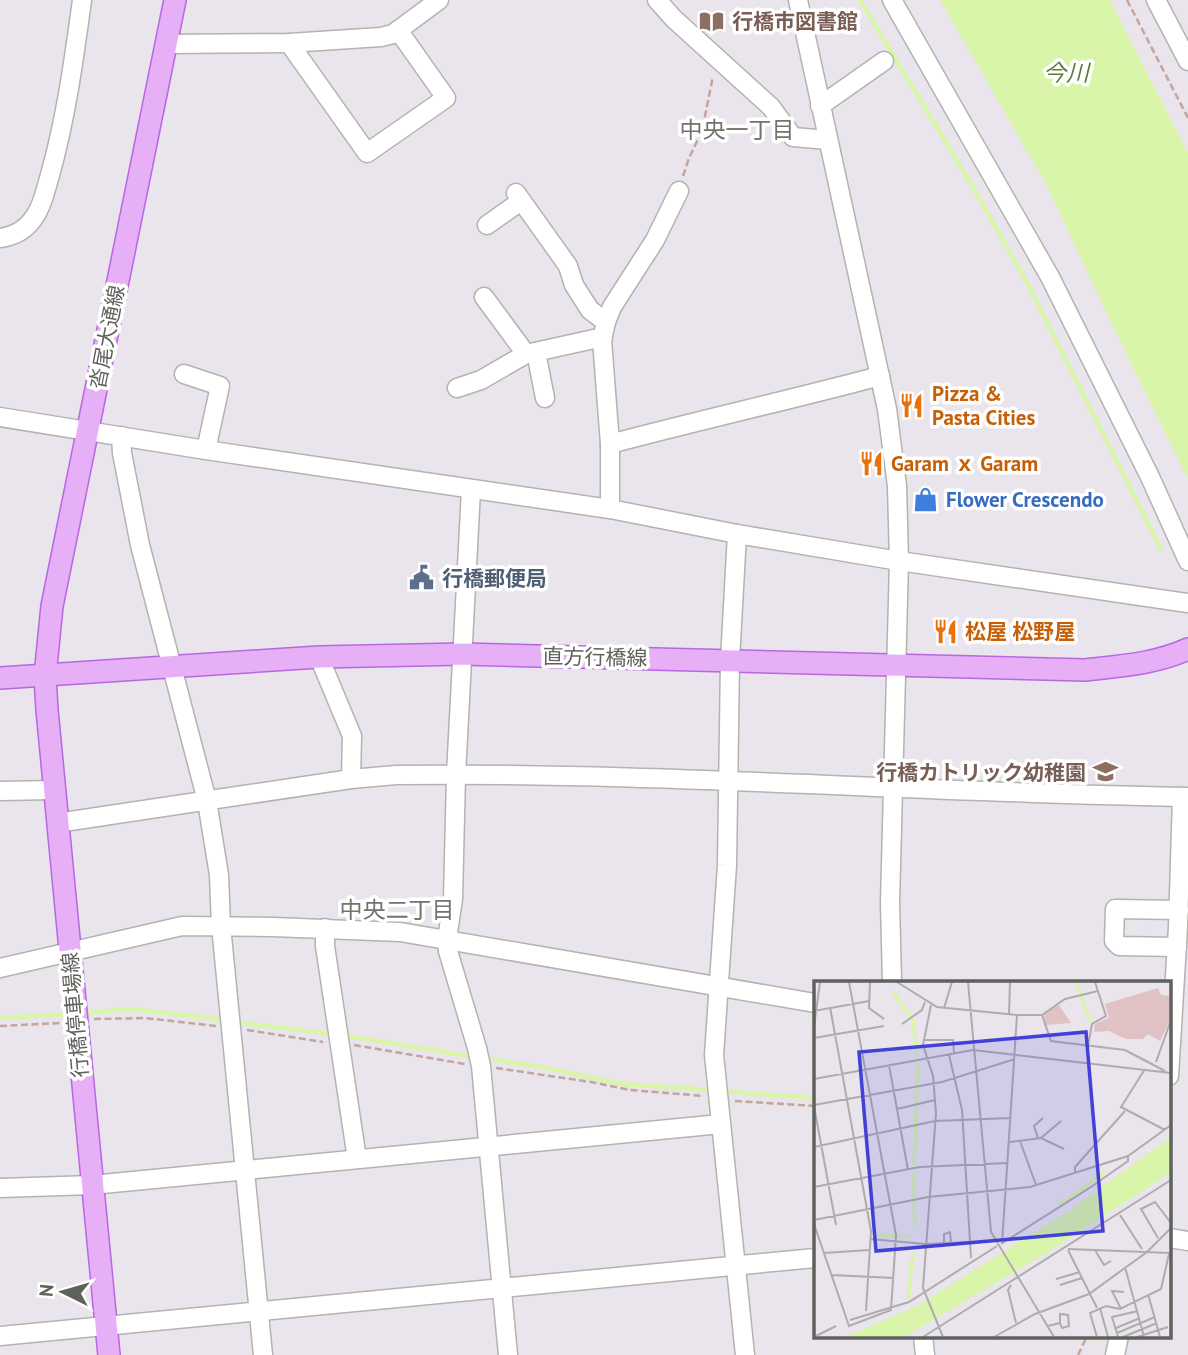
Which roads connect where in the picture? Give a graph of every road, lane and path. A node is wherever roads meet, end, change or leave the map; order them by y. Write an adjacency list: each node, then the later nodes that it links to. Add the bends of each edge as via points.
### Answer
1 (82, 0): 20 (street, via 60,138 43,198 25,228)
2 (175, 0): 11 (main road, 沓尾大通線)
3 (439, 0): 9 (street)
4 (657, 0): 12 (street)
5 (798, 0): 15 (street)
6 (892, 0): 37 (street, via 1050,277)
7 (1127, 0): 16 (path)
8 (1156, 0): 14 (street)
9 (398, 30): 10 (street, via 381,37); 10 (street, via 446,97 367,153)
10 (289, 43): 11 (street)
11 (166, 44): 29 (main road, 沓尾大通線)
12 (717, 60): 17 (street, via 771,107 793,137); 18 (path, via 702,131)
13 (884, 61): 15 (street)
14 (1188, 61)
15 (820, 106): 17 (street)
16 (1188, 117)
17 (828, 140): 25 (street)
18 (679, 191): 22 (street)
19 (487, 225): 22 (street, via 519,197 568,266 573,285)
20 (0, 238)
21 (484, 296): 23 (street)
22 (604, 329): 23 (street); 31 (street)
23 (531, 353): 26 (street); 27 (street)
24 (184, 374): 32 (street, via 220,386)
25 (880, 376): 31 (street); 36 (street, via 897,486)
26 (457, 388)
27 (545, 398)
28 (0, 418): 29 (street)
29 (88, 430): 30 (street); 45 (main road, 沓尾大通線, via 52,606)
30 (121, 436): 32 (street); 44 (street, via 140,545)
31 (610, 444): 34 (street)
32 (206, 450): 33 (street)
33 (471, 490): 34 (street); 40 (street)
34 (610, 509): 35 (street)
35 (737, 534): 36 (street); 42 (street)
36 (899, 561): 38 (street); 43 (street)
37 (1188, 561)
38 (1188, 603)
39 (1188, 649): 43 (main road, 直方行橋線, via 1132,665 1084,670)
40 (463, 654): 41 (main road, 直方行橋線); 42 (main road, 直方行橋線); 47 (street)
41 (319, 657): 44 (main road, 直方行橋線); 48 (street, via 352,736)
42 (730, 660): 43 (main road, 直方行橋線); 49 (street)
43 (896, 664): 50 (street)
44 (172, 666): 45 (main road, 直方行橋線); 54 (street)
45 (45, 676): 46 (main road, 直方行橋線); 51 (main road, 行橋停車場線)
46 (0, 678)
47 (456, 775): 48 (street); 49 (street); 59 (street, via 453,899)
48 (351, 779): 54 (street)
49 (727, 780): 50 (street); 64 (street)
50 (893, 788): 53 (street); 63 (street)
51 (53, 790): 52 (street); 55 (main road, 行橋停車場線)
52 (0, 791)
53 (1185, 797): 56 (street)
54 (207, 801): 55 (street); 57 (street, via 219,875)
55 (57, 823): 61 (main road, 行橋停車場線)
56 (1179, 910): 60 (street); 60 (street, via 1115,909 1114,941 1119,946)
57 (221, 926): 58 (street); 61 (street, via 182,926); 68 (street)
58 (325, 928): 59 (street); 69 (street)
59 (447, 939): 64 (street); 70 (street)
60 (1177, 947): 71 (street)
61 (69, 953): 62 (street); 66 (main road, 行橋停車場線)
62 (0, 968)
63 (892, 981)
64 (720, 986): 65 (street); 72 (street, via 714,1055)
65 (814, 1003)
66 (76, 1022): 67 (path); 68 (path, via 145,1018); 78 (main road, 行橋停車場線)
67 (0, 1026)
68 (231, 1028): 69 (path); 77 (street)
69 (340, 1044): 70 (path); 76 (street)
70 (481, 1066): 72 (path); 75 (street)
71 (1174, 1068)
72 (719, 1100): 73 (path); 74 (street)
73 (814, 1106)
74 (721, 1124): 75 (street); 83 (street)
75 (488, 1146): 76 (street); 84 (street)
76 (357, 1159): 77 (street)
77 (245, 1170): 78 (street); 85 (street)
78 (92, 1185): 79 (street); 86 (main road, 行橋停車場線)
79 (0, 1188)
80 (1170, 1238): 81 (street)
81 (1188, 1241)
82 (814, 1258): 83 (street)
83 (737, 1265): 84 (street); 92 (street)
84 (502, 1288): 85 (street); 91 (street)
85 (258, 1311): 86 (street); 90 (street)
86 (106, 1326): 87 (street); 89 (main road, 行橋停車場線)
87 (0, 1336)
88 (1086, 1338): 93 (path)
89 (108, 1355)
90 (263, 1355)
91 (508, 1355)
92 (745, 1355)
93 (1078, 1355)

